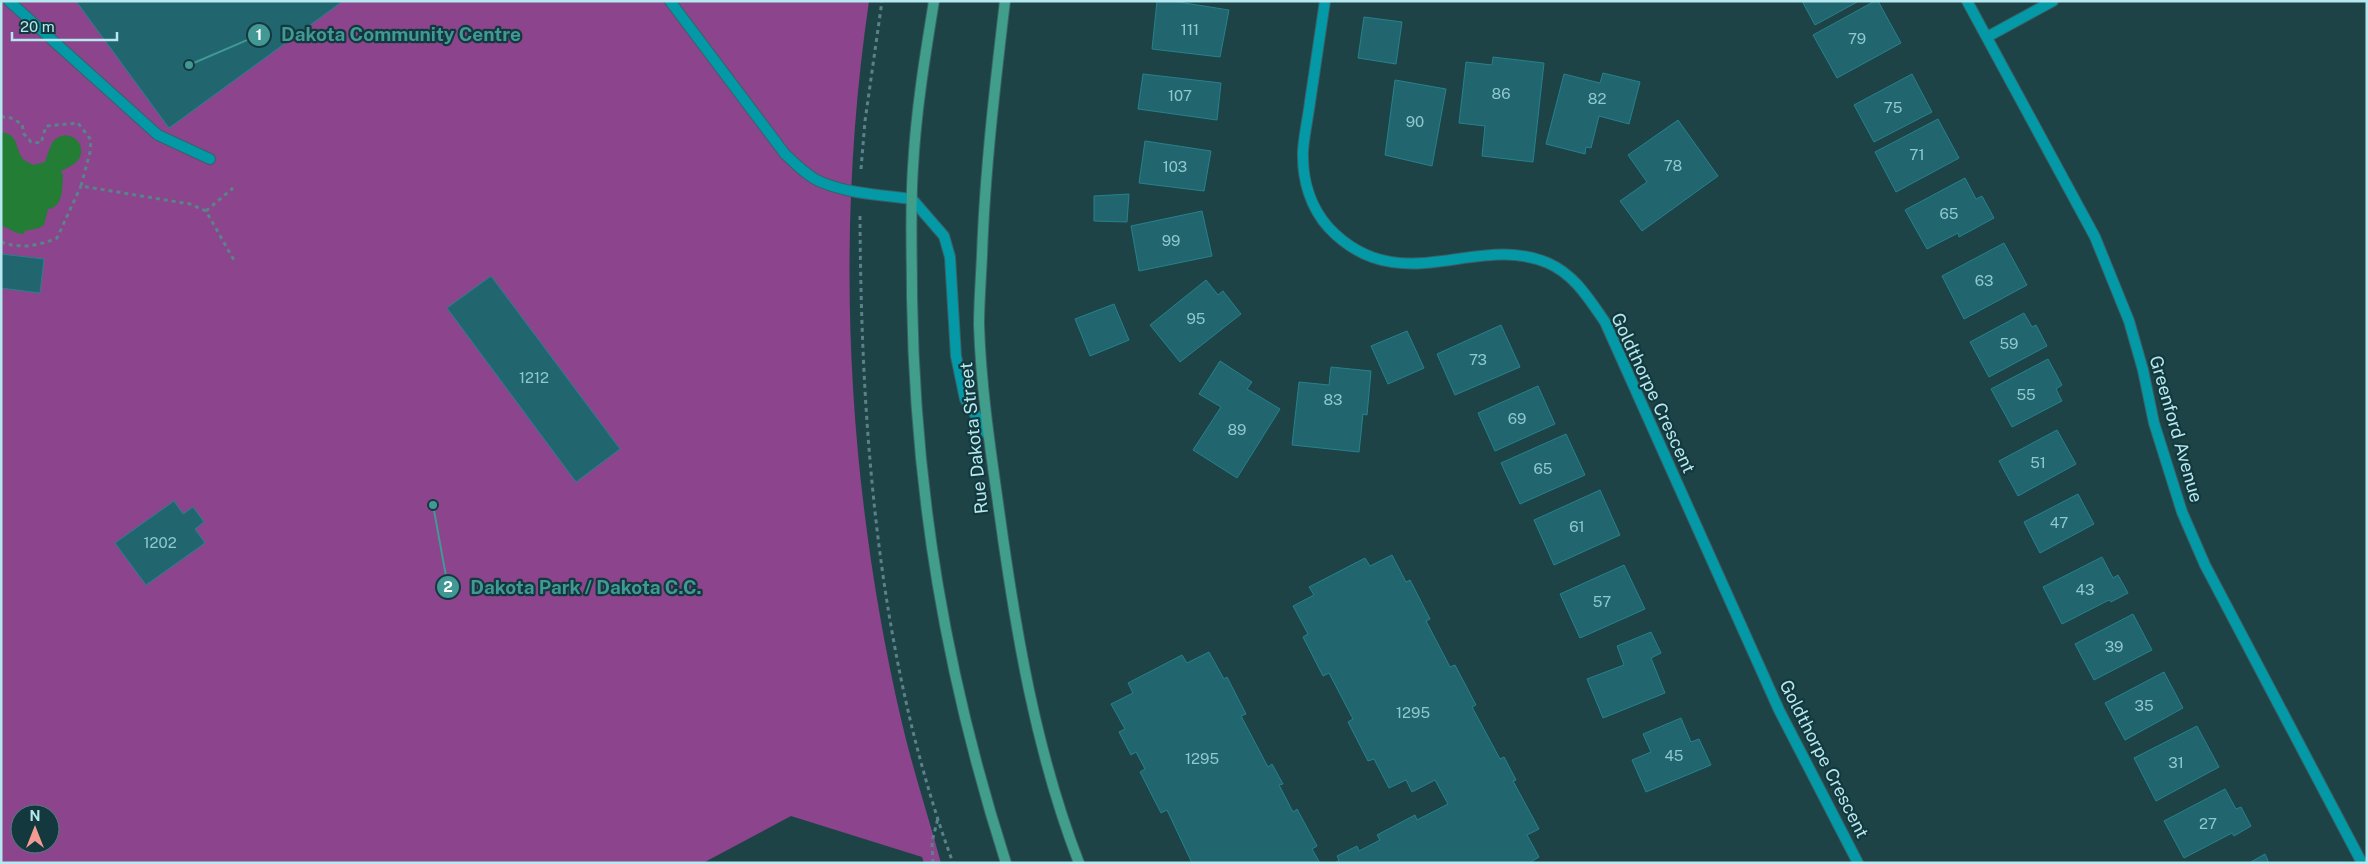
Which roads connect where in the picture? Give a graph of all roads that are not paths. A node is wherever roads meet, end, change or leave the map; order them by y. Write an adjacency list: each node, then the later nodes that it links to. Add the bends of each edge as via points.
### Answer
1 (9, 1): 9 (street, via 158,135)
2 (670, 1): 10 (street, via 785,154 800,168 820,182 859,192)
3 (934, 1): 10 (main road, via 923,70)
4 (1005, 1): 11 (main road, Rue Dakota Street, via 992,113 979,324)
5 (1325, 1): 14 (street, Goldthorpe Crescent, via 1303,151 1311,201 1321,218 1338,237 1365,254 1392,263 1526,256 1549,263 1572,277 1605,322 1779,710)
6 (1967, 1): 8 (street, Greenford Avenue)
7 (2053, 1): 8 (street)
8 (1987, 37): 15 (street, Greenford Avenue, via 2095,237 2112,277 2129,321 2165,463 2205,565)
9 (210, 159)
10 (912, 199): 11 (street, via 944,236 950,257 956,356 965,399); 12 (main road, via 916,399 930,546 963,717)
11 (988, 435): 13 (main road, Rue Dakota Street, via 1025,673 1068,834)
12 (1006, 863)
13 (1079, 863)
14 (1858, 863)
15 (2362, 863)

